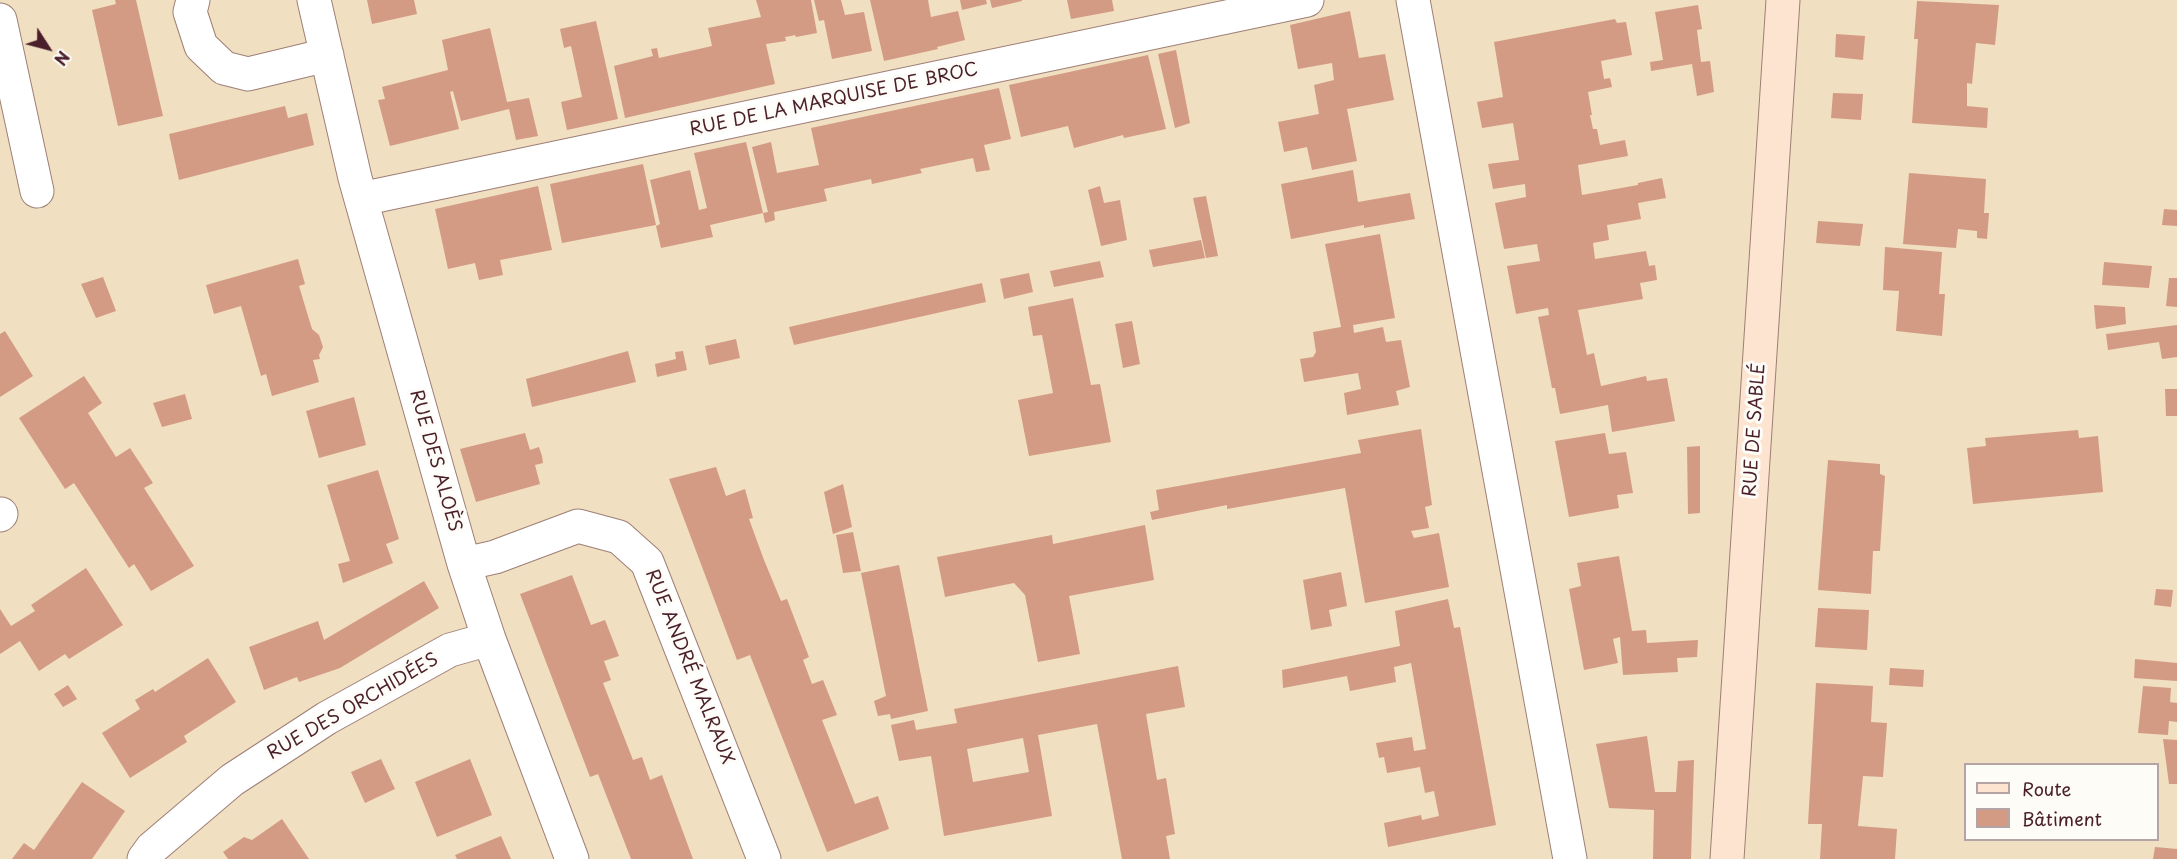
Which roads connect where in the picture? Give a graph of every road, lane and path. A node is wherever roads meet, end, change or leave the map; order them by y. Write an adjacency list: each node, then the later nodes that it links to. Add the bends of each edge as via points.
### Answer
1 (193, 0): 7 (street, via 190,12 201,45 224,68 248,74)
2 (314, 0): 7 (street, RUE DES ALOÈS)
3 (1307, 0): 9 (street, RUE DE LA MARQUISE DE BROC)
4 (1413, 0): 15 (street)
5 (1783, 0): 16 (main road, RUE DE SABLÉ)
6 (0, 20): 8 (street)
7 (327, 55): 9 (street, RUE DES ALOÈS)
8 (37, 191)
9 (361, 200): 10 (street, RUE DES ALOÈS)
10 (464, 564): 11 (street, RUE DES ALOÈS); 14 (street, RUE ANDRÉ MALRAUX, via 495,557 578,526 619,537 647,562)
11 (489, 639): 12 (street, RUE DES ORCHIDÉES, via 450,650 327,718 232,780); 13 (street, RUE DES ALOÈS)
12 (144, 859)
13 (572, 859)
14 (764, 859)
15 (1570, 859)
16 (1727, 859)

